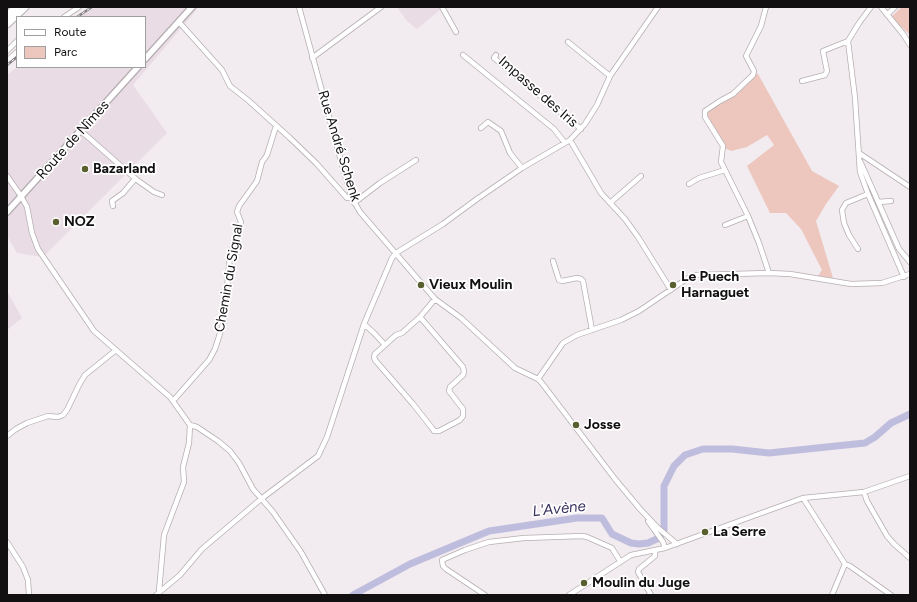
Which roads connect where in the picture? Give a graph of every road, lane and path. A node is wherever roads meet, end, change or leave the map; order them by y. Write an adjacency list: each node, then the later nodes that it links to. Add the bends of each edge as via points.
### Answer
1 (16, 7): 14 (highway)
2 (25, 7): 17 (highway)
3 (79, 7): 15 (street)
4 (192, 7): 16 (main road)
5 (299, 7): 28 (street, Rue André Schenk)
6 (381, 7): 28 (street)
7 (442, 7): 18 (street)
8 (658, 7): 31 (street)
9 (766, 7): 43 (street, via 761,26 746,56 754,71 753,75 733,94 706,111 705,117 722,146 721,162)
10 (871, 7): 19 (street)
11 (881, 7): 13 (street)
12 (895, 7): 13 (street)
13 (887, 15): 22 (street)
14 (7, 16)
15 (66, 16)
16 (179, 22): 27 (main road); 33 (street, via 222,70 230,86)
17 (7, 24)
18 (456, 32)
19 (848, 41): 32 (street, via 823,51 827,71 825,75); 39 (street)
20 (16, 42): 23 (street)
21 (568, 42): 31 (street)
22 (910, 45)
23 (7, 51)
24 (16, 53): 29 (street)
25 (463, 55): 38 (street, via 554,129)
26 (496, 55): 35 (street, Impasse des Iris, via 494,58)
27 (146, 58)
28 (312, 58): 52 (street, Rue André Schenk)
29 (7, 61)
30 (137, 68): 36 (main road, Route de Nîmes)
31 (610, 76): 35 (street, via 597,105)
32 (802, 81)
33 (276, 126): 52 (street, via 316,163 348,198); 75 (street, Chemin du Signal, via 257,182 239,206 241,222 230,256 224,320 215,349 209,360)
34 (481, 128): 42 (street, via 488,122 501,131 510,153)
35 (581, 129): 37 (street)
36 (81, 131): 46 (street); 51 (main road, Route de Nîmes)
37 (570, 140): 38 (street); 55 (street)
38 (565, 143): 42 (street)
39 (858, 153): 40 (street); 48 (street)
40 (859, 159): 49 (street, via 860,172); 54 (street)
41 (416, 160): 52 (street)
42 (522, 168): 61 (street, via 443,224)
43 (725, 170): 47 (street); 58 (street)
44 (7, 176): 51 (street)
45 (641, 176): 55 (street)
46 (135, 179): 50 (street); 56 (street, via 112,201)
47 (689, 184)
48 (910, 187)
49 (868, 194): 60 (street, via 846,203 842,210 844,223); 66 (street)
50 (162, 195)
51 (21, 196): 57 (main road, Route de Nîmes); 73 (street, via 27,207 38,249 94,331)
52 (353, 200): 61 (street, Rue André Schenk, via 360,212)
53 (891, 201): 54 (street)
54 (878, 202): 63 (street, via 899,249)
55 (610, 204): 67 (street, via 638,237)
56 (113, 206)
57 (7, 212)
58 (748, 216): 59 (street); 64 (street)
59 (725, 225)
60 (858, 249)
61 (396, 253): 68 (street, Rue André Schenk); 70 (street)
62 (553, 260): 71 (street, via 559,280 577,278 583,281)
63 (910, 262)
64 (769, 273): 66 (street, via 851,284 882,283); 67 (street, via 696,275)
65 (910, 274): 66 (street)
66 (904, 277)
67 (671, 290): 71 (street, via 639,311)
68 (435, 299): 69 (street); 74 (street, Rue André Schenk, via 461,318 515,368)
69 (420, 316): 72 (street); 72 (street, via 463,368 463,375 449,391 463,409 460,420 434,431 375,360 375,354)
70 (364, 324): 72 (street); 81 (street, via 327,437 318,456)
71 (592, 330): 74 (street, via 563,343)
72 (385, 345)
73 (116, 350): 75 (street); 77 (street, via 85,375 63,416 48,416 27,423)
74 (538, 379): 82 (street, Rue André Schenk)
75 (173, 401): 76 (street)
76 (190, 425): 81 (street, via 213,437 230,451); 90 (street, via 183,467 184,482 164,535)
77 (7, 436)
78 (910, 476): 79 (street)
79 (864, 492): 80 (street); 87 (street, via 887,536)
80 (803, 498): 84 (street); 89 (street)
81 (261, 499): 90 (street, via 202,549 180,575); 92 (street, via 301,552)
82 (657, 530): 84 (street, Rue André Schenk); 85 (street, Rue André Schenk)
83 (7, 542): 91 (street, via 24,567)
84 (677, 544): 85 (street)
85 (665, 548): 86 (street)
86 (655, 550): 88 (street, via 631,555); 95 (street, via 654,556 638,572)
87 (910, 558)
88 (620, 561): 93 (street, via 612,548 583,536 489,542 442,560 446,569); 94 (street)
89 (845, 564): 96 (street); 97 (street)
90 (157, 593)
91 (29, 595)
92 (325, 595)
93 (485, 595)
94 (569, 595)
95 (651, 595)
96 (832, 595)
97 (891, 595)

